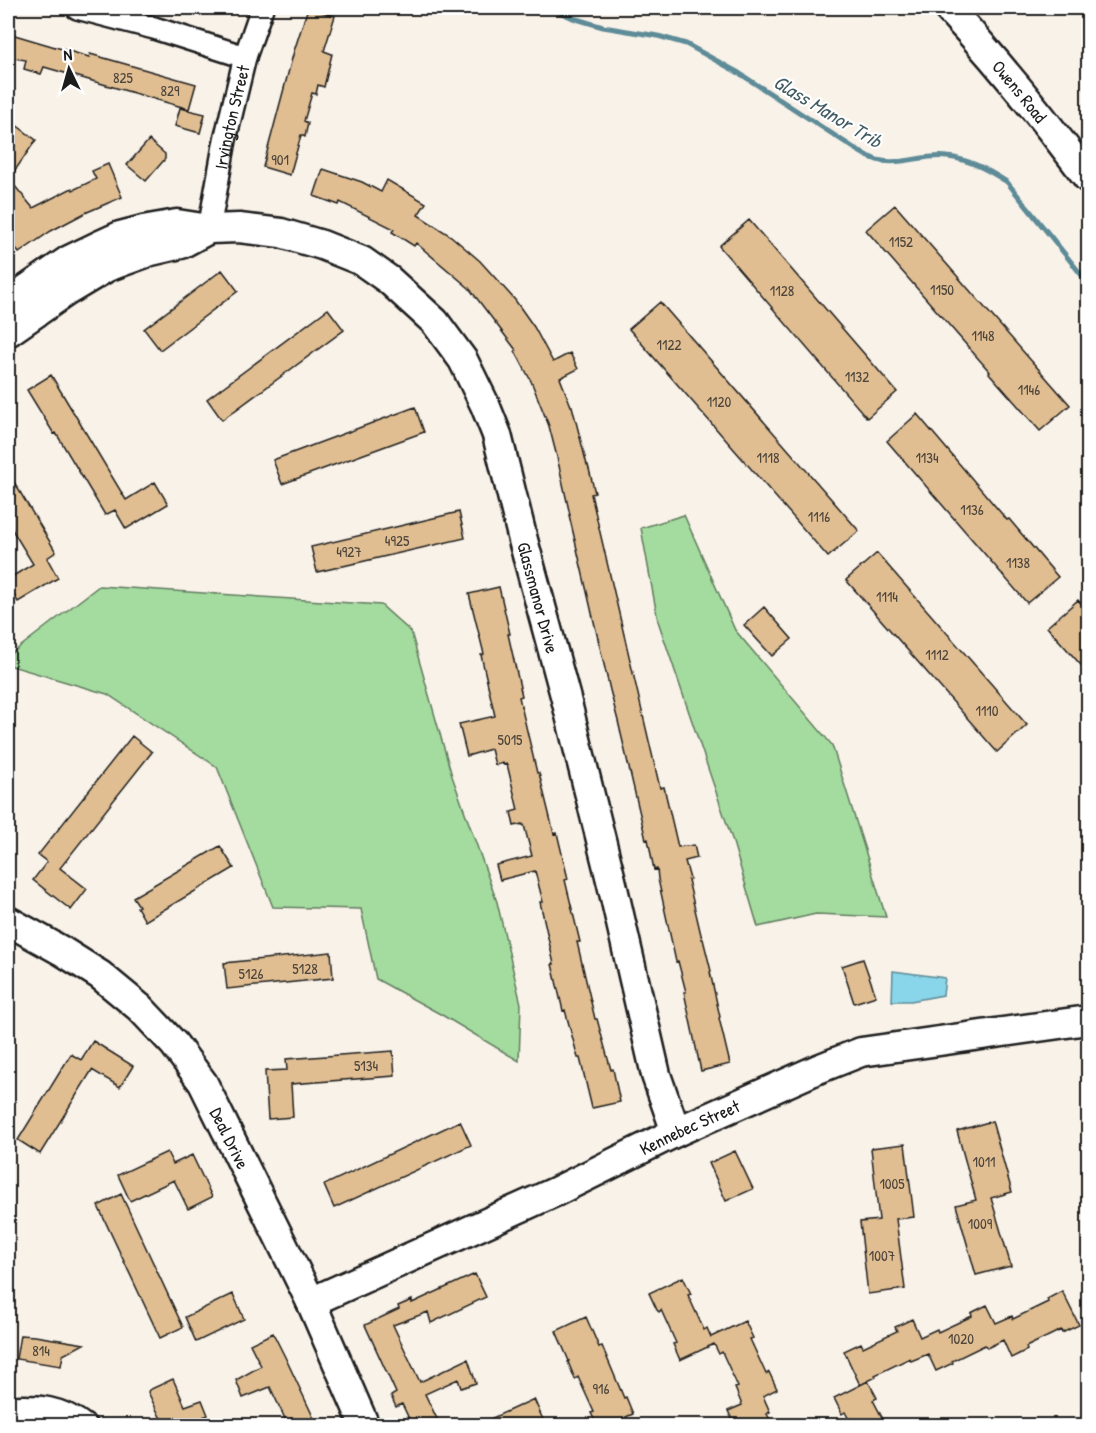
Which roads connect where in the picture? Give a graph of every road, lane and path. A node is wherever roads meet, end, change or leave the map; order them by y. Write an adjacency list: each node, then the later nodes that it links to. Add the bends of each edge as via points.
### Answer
1 (77, 8): 4 (street)
2 (262, 8): 4 (street, Irvington Street)
3 (948, 8): 5 (street, Owens Road, via 987,50)
4 (245, 57): 6 (street, Irvington Street)
5 (1089, 178)
6 (209, 229): 7 (street, via 177,224 143,230 120,237); 12 (street, Glassmanor Drive, via 281,232 362,261 435,322 464,360 497,435 604,849 656,1075)
7 (103, 257): 8 (street, via 69,260); 9 (street, via 67,291)
8 (8, 303)
9 (8, 332)
10 (8, 921): 13 (street, Deal Drive, via 100,975 140,1008 174,1044 203,1083)
11 (1089, 1020): 12 (street, Kennebec Street, via 861,1052)
12 (676, 1132): 13 (street, Kennebec Street, via 555,1192)
13 (311, 1302): 16 (street, Deal Drive)
14 (8, 1407): 15 (street, via 54,1409)
15 (86, 1425)
16 (365, 1425)

